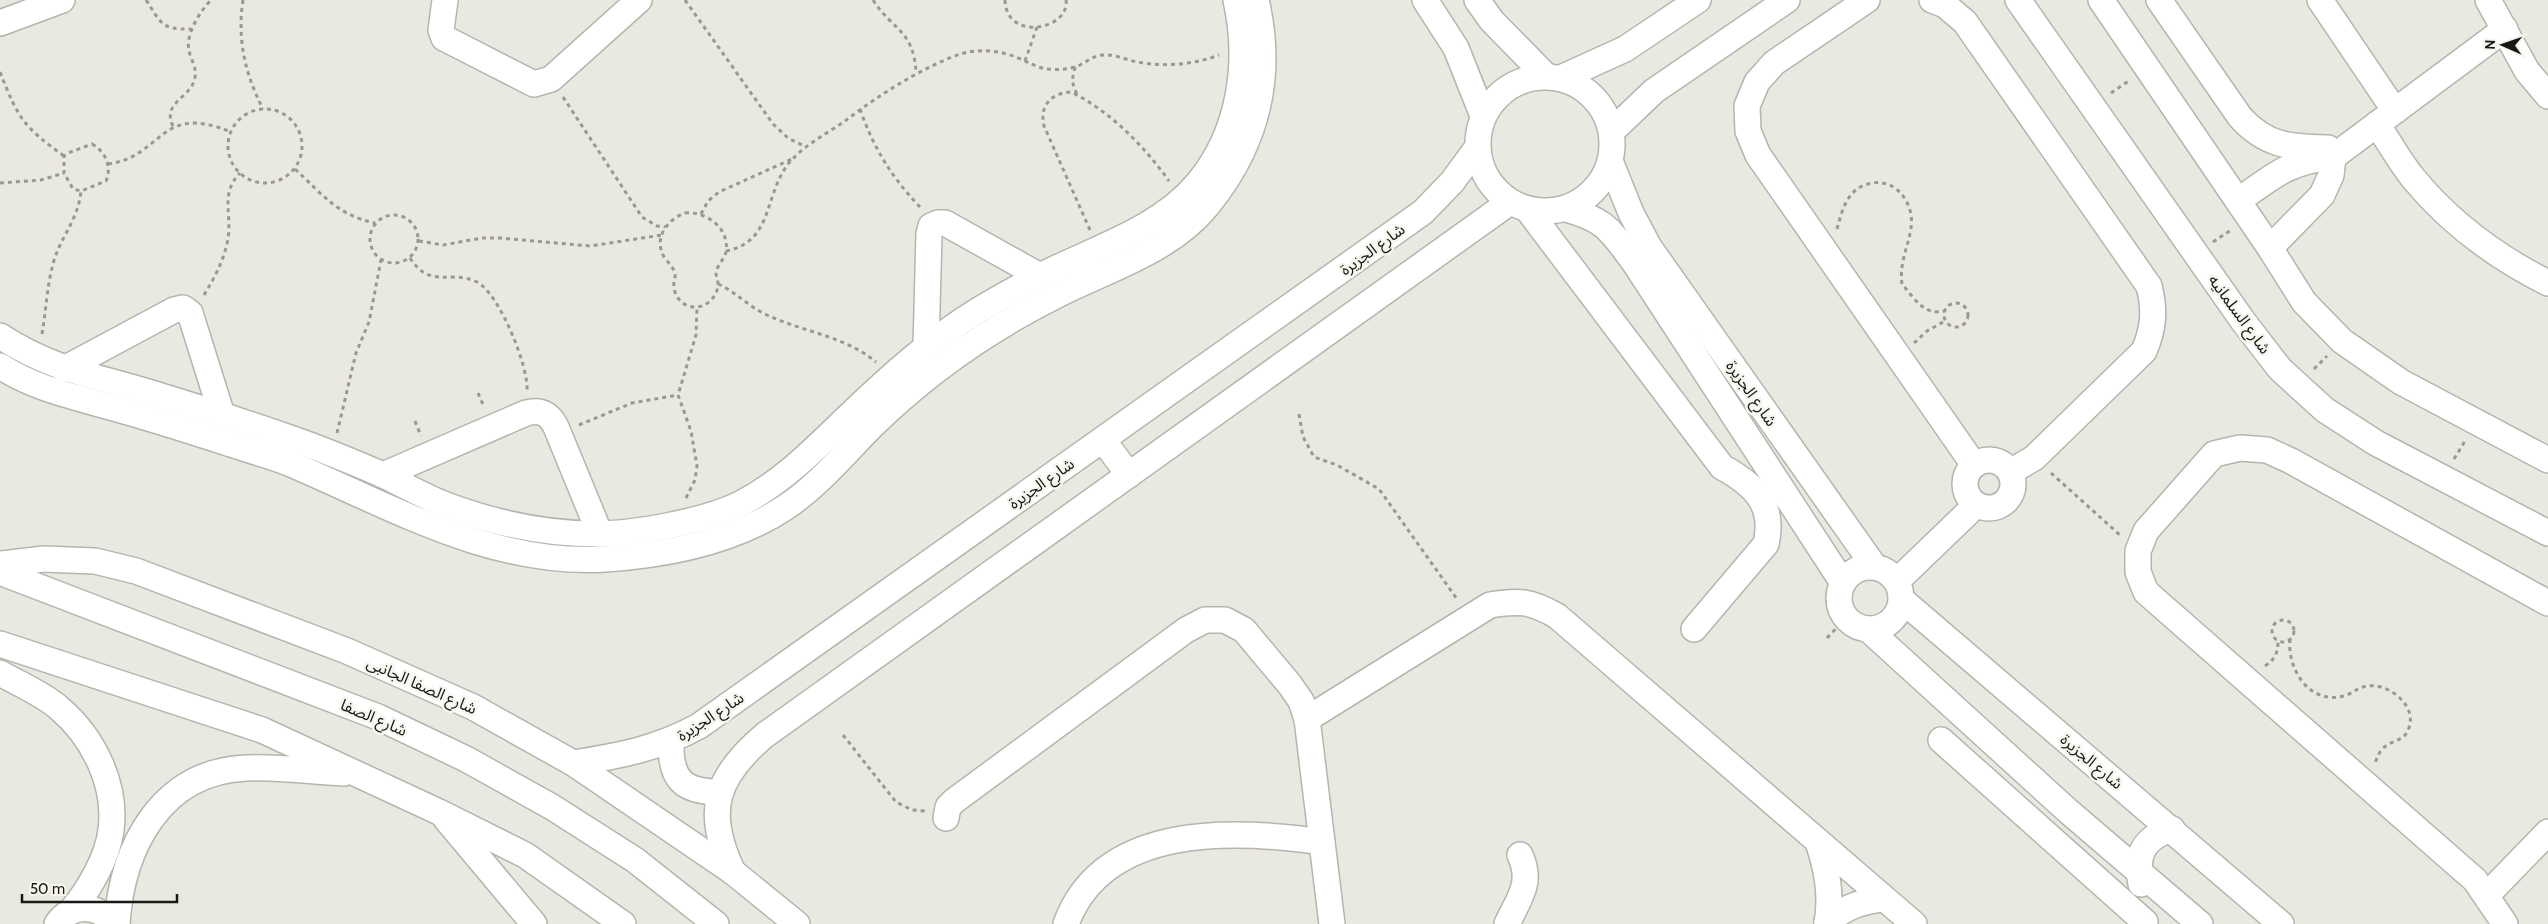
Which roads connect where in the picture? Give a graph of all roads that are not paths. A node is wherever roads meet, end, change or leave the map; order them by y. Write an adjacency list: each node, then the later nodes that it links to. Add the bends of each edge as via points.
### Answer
1 (62, 0): 17 (street)
2 (446, 0): 3 (street, via 441,30 444,38 534,84 551,79)
3 (639, 0)
4 (1236, 0): 31 (street, via 1242,66 1238,104 1222,144 1200,180 1182,200 1156,219 1099,250)
5 (1256, 0): 42 (street, via 1264,52 1260,102 1246,146 1225,183 1204,210 1177,235 1138,258 1058,295 960,352 873,425)
6 (1425, 0): 21 (street, via 1456,48)
7 (1478, 0): 19 (street, via 1492,21)
8 (1698, 0): 19 (street, via 1625,49)
9 (1787, 0): 23 (street, via 1654,91)
10 (1867, 0): 41 (street, via 1774,63 1757,82 1747,106 1748,131 1758,154)
11 (1932, 0): 43 (street, via 1945,5 1965,22 2149,286 2153,302 2154,319 2144,351 2034,458)
12 (2018, 0): 48 (street, شارع السلمانيه, via 2280,369 2325,410 2369,439)
13 (2101, 0): 29 (street)
14 (2159, 0): 25 (street, via 2240,117 2254,132 2296,147)
15 (2320, 0): 22 (street)
16 (2488, 0): 18 (street)
17 (0, 23)
18 (2505, 29): 20 (street, via 2527,71); 22 (street)
19 (1554, 77): 21 (street, via 1526,78 1509,86 1494,99); 23 (street, via 1579,85 1594,97)
20 (2548, 96)
21 (1483, 116): 24 (street)
22 (2386, 118): 25 (street); 32 (street, via 2413,177 2444,211 2479,241)
23 (1612, 131): 26 (street)
24 (1477, 148): 27 (street, via 1482,170 1489,182); 38 (street, شارع الجزيرة, via 1452,182 1423,212)
25 (2338, 153): 29 (street, via 2282,170); 30 (street, via 2322,195)
26 (1610, 161): 28 (street, via 1601,182 1586,198); 52 (street, شارع الجزيرة, via 1631,213 1650,248)
27 (1519, 206): 28 (street, via 1548,212); 45 (street); 57 (street, via 1722,468 1745,480 1762,501 1770,526 1766,544)
28 (1566, 209): 54 (street, شارع الجزيرة, via 1588,215 1606,226 1634,262)
29 (2244, 210): 30 (street)
30 (2270, 248): 40 (street, via 2304,302 2342,341 2401,382)
31 (1040, 276): 34 (street, via 978,311); 34 (street, via 945,224 932,226 929,234)
32 (2548, 283)
33 (0, 336): 36 (street, via 26,353)
34 (926, 346): 39 (street)
35 (0, 366): 50 (street, via 13,375 56,392 287,463 435,527 489,546 545,557 602,559 659,553)
36 (64, 369): 37 (street); 37 (street, via 174,310 187,309)
37 (222, 414): 44 (street)
38 (1103, 440): 45 (street); 63 (street, شارع الجزيرة, via 698,726)
39 (817, 447): 42 (street); 47 (street, via 772,486 735,506)
40 (2548, 460)
41 (1974, 465): 43 (street, via 1983,460 1994,460); 46 (street, via 1967,474 1965,486 1968,496)
42 (834, 466): 50 (street, via 786,507)
43 (2010, 472): 46 (street, via 2013,481 2008,498 1994,508)
44 (383, 475): 49 (street, via 444,504 495,521 554,532); 49 (street, via 526,414 540,411 553,419)
45 (1129, 475): 66 (street, via 765,734 739,758)
46 (1976, 504): 55 (street)
47 (696, 518): 49 (street); 50 (street)
48 (2546, 528)
49 (600, 534)
50 (714, 539)
51 (0, 564): 64 (street, شارع الصفا الجانبى, via 44,559 95,561 136,571 347,651 473,707)
52 (1874, 566): 54 (street, via 1856,570); 55 (street, via 1883,569)
53 (0, 572): 84 (street, شارع الصفا, via 378,717 466,759 552,807 635,860)
54 (1843, 583): 58 (street, via 1839,601 1846,618)
55 (1900, 590): 58 (street, via 1895,618 1888,624); 69 (street, شارع الجزيرة)
56 (2548, 604): 76 (street, via 2267,450 2240,448 2214,454 2146,530 2138,551 2138,572 2146,592 2475,880)
57 (1694, 629)
58 (1869, 630): 74 (street, via 2061,805)
59 (0, 644): 65 (street, via 262,730)
60 (0, 673): 78 (street, via 58,707 83,732 100,762 110,795 111,830 98,870 87,892)
61 (1307, 719): 68 (street, via 1301,701 1290,685 1244,630 1226,620 1205,620 1186,630); 71 (street); 72 (street, via 1490,605 1513,601 1536,604 1557,616)
62 (1941, 740): 80 (street)
63 (671, 741): 64 (street, شارع الجزيرة, via 624,755); 66 (street, via 670,762 681,781 699,792)
64 (573, 762): 75 (street, شارع الصفا الجانبى)
65 (358, 774): 67 (street); 81 (street, via 245,768 212,774 182,788 157,810 138,837 123,880)
66 (720, 792): 75 (street, via 717,820 721,847)
67 (439, 812): 82 (street); 83 (street, via 525,855)
68 (947, 812)
69 (2172, 829): 74 (street, via 2158,833 2146,843); 91 (street, شارع الجزيرة)
70 (2548, 832): 76 (street)
71 (1322, 842): 86 (street, via 1274,835 1226,834 1178,840 1131,852 1098,874 1073,906); 87 (street)
72 (1818, 842): 77 (street); 79 (street, via 1829,886)
73 (1520, 855): 88 (street, via 1527,880)
74 (2138, 870): 80 (street, via 2144,896); 90 (street)
75 (733, 872): 85 (street, شارع الصفا الجانبى)
76 (2487, 895): 92 (street)
77 (1884, 899): 79 (street, via 1850,906); 89 (street)
78 (59, 919): 81 (street, via 84,908 109,916)
79 (1827, 923)
80 (2145, 923)
81 (116, 924)
82 (534, 924)
83 (624, 924)
84 (716, 924)
85 (796, 924)
86 (1066, 924)
87 (1332, 924)
88 (1507, 924)
89 (1914, 924)
90 (2200, 924)
91 (2281, 924)
92 (2505, 924)

